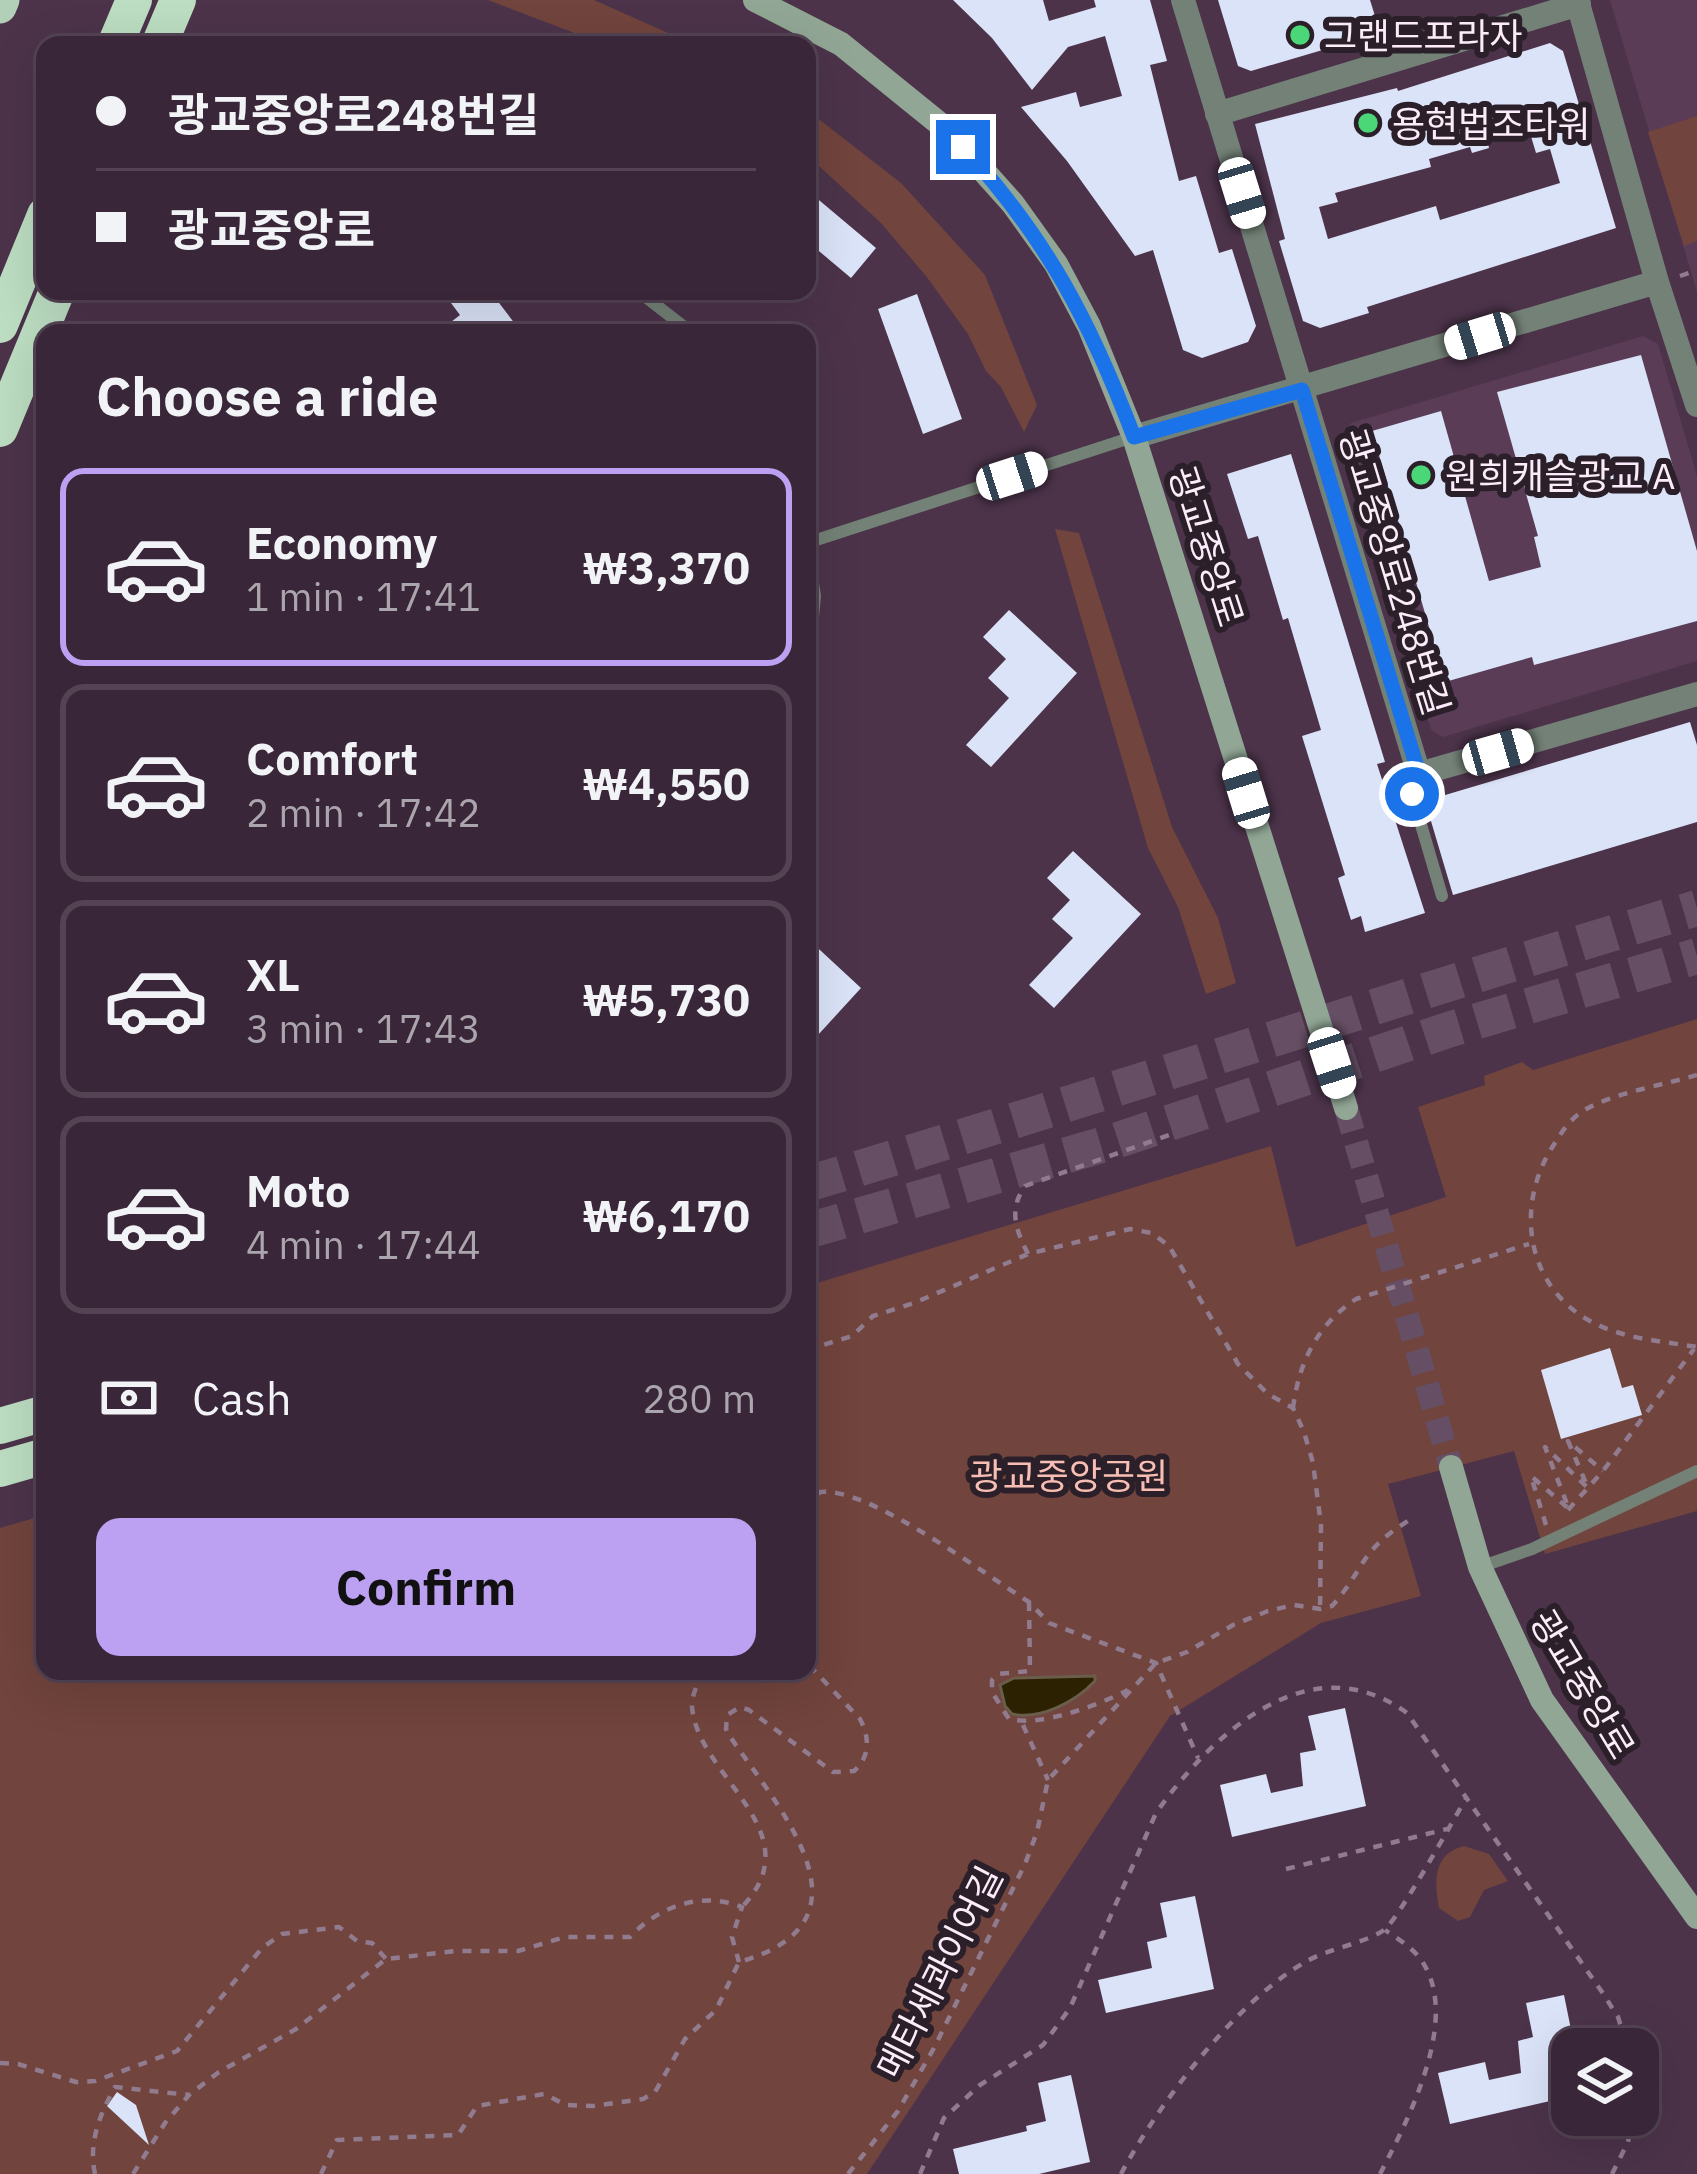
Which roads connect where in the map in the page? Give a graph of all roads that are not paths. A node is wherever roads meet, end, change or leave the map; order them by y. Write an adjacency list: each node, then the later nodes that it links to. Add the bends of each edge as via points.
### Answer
1 (134, 0): 6 (highway)
2 (178, 0): 7 (highway)
3 (755, 0): 20 (main road, 광교중앙로, via 841,44 908,96 1013,204 1089,326)
4 (1183, 0): 10 (street, 광교중앙로248번길)
5 (1578, 2): 9 (street); 12 (street)
6 (119, 36)
7 (163, 36)
8 (1363, 38): 9 (lane)
9 (1372, 69): 10 (street)
10 (1217, 114): 17 (street, 광교중앙로248번길)
11 (36, 237): 15 (highway)
12 (1657, 282): 17 (street, 광교중앙로248번길); 18 (street)
13 (650, 300): 14 (lane)
14 (680, 324)
15 (0, 325)
16 (36, 342): 19 (highway)
17 (1302, 390): 20 (street, 광교중앙로248번길); 23 (street, 광교중앙로248번길)
18 (1697, 405)
19 (0, 429)
20 (1134, 437): 21 (lane); 25 (main road, 광교중앙로)
21 (816, 541)
22 (1697, 694): 23 (street, 광교중앙로248번길)
23 (1419, 774): 24 (lane, via 1412,794)
24 (1442, 896)
25 (1346, 1108)
26 (36, 1416): 27 (highway)
27 (0, 1426)
28 (36, 1459): 30 (highway)
29 (1450, 1466): 32 (main road, 광교중앙로)
30 (0, 1469)
31 (1697, 1471): 32 (lane)
32 (1480, 1567): 33 (main road, 광교중앙로, via 1542,1700)
33 (1697, 1917)

